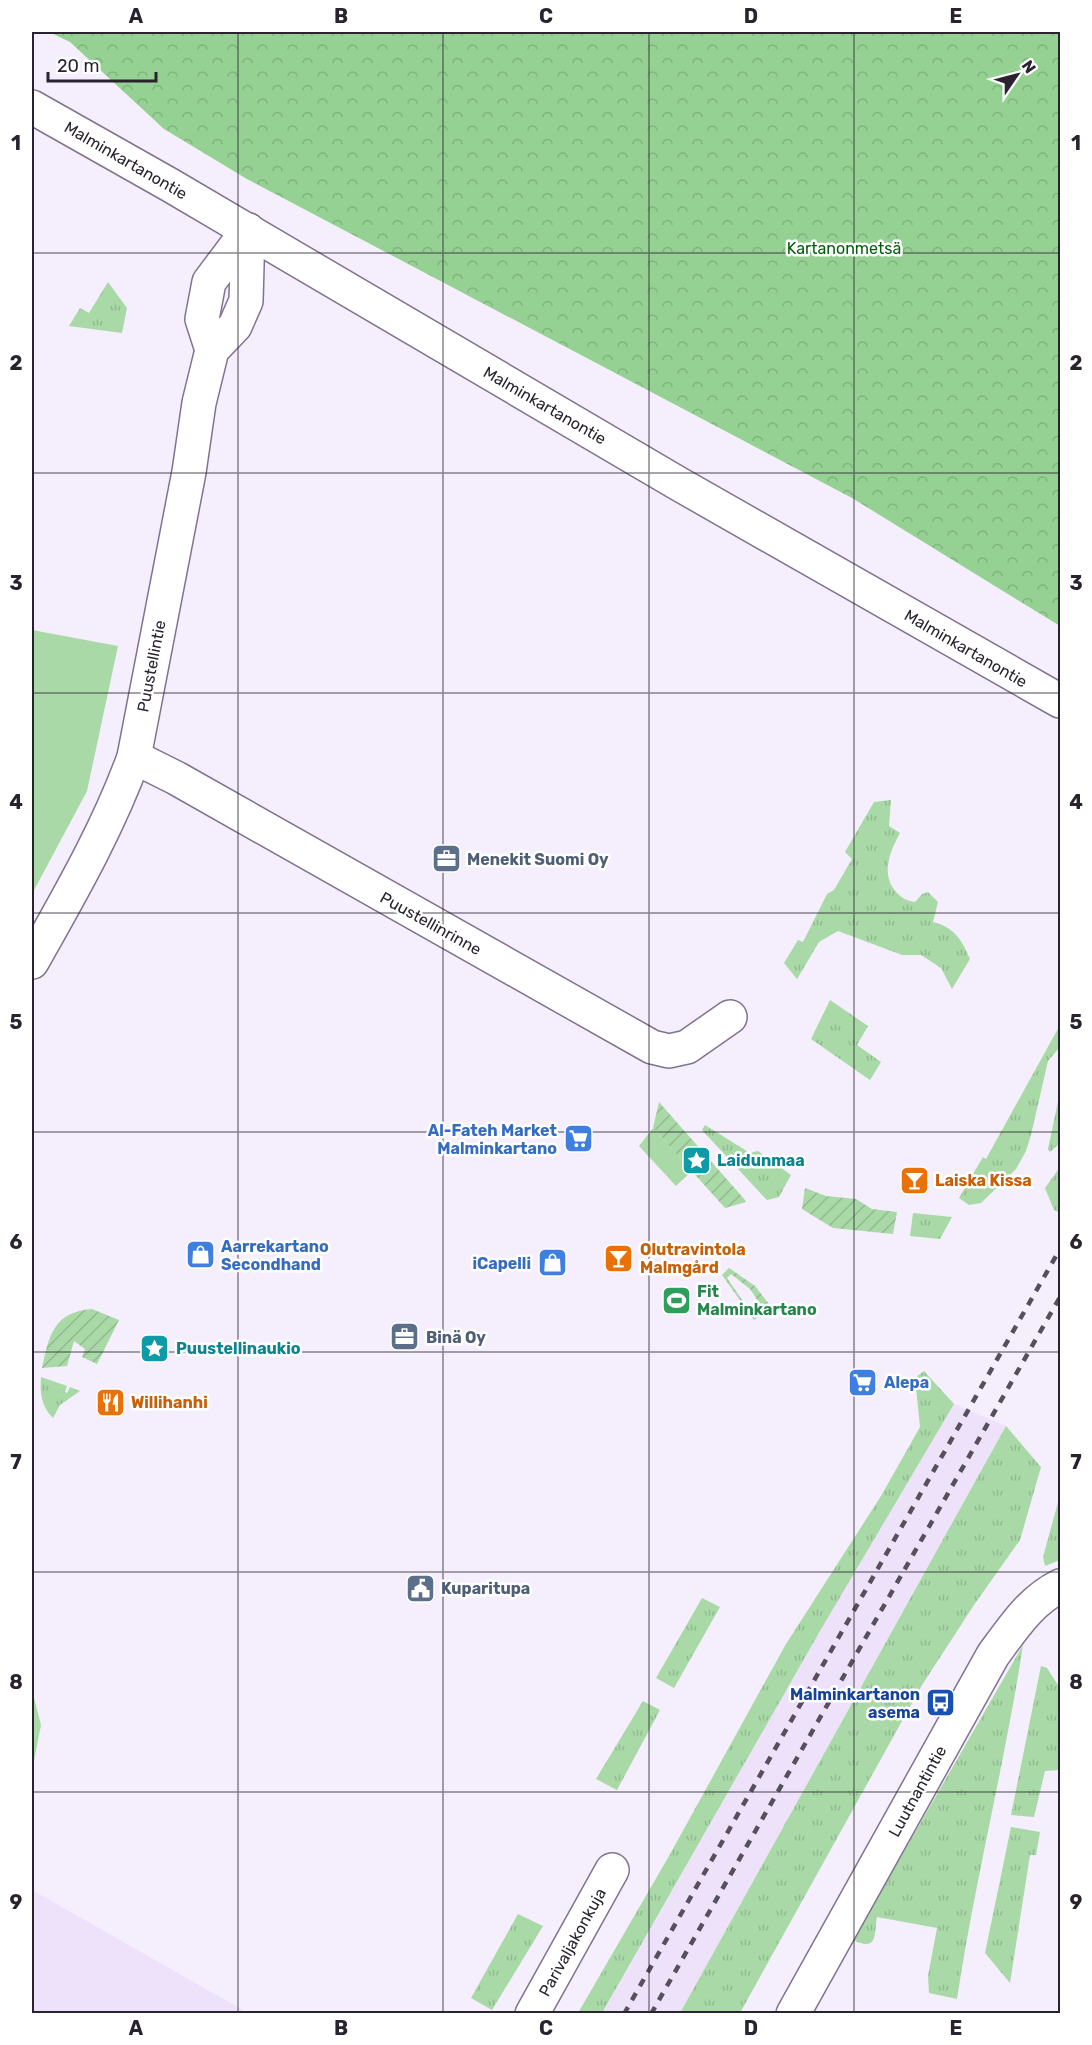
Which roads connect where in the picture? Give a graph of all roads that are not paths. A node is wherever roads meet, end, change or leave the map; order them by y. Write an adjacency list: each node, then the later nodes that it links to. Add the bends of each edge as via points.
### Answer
1 (32, 107): 2 (street, Malminkartanontie)
2 (248, 231): 3 (street, Malminkartanontie); 4 (street, Puustellintie, via 246,301 235,326 212,350)
3 (1060, 702)
4 (134, 757): 5 (street, Puustellintie, via 105,828); 6 (street, Puustellinrinne, via 652,1047 669,1051 687,1047)
5 (32, 962)
6 (730, 1017)
7 (1060, 1586): 10 (street, Luutnantintie, via 1045,1593 1024,1614 993,1654)
8 (612, 1870): 9 (street, Parivaljakonkuja)
9 (532, 2013)
10 (793, 2013)

